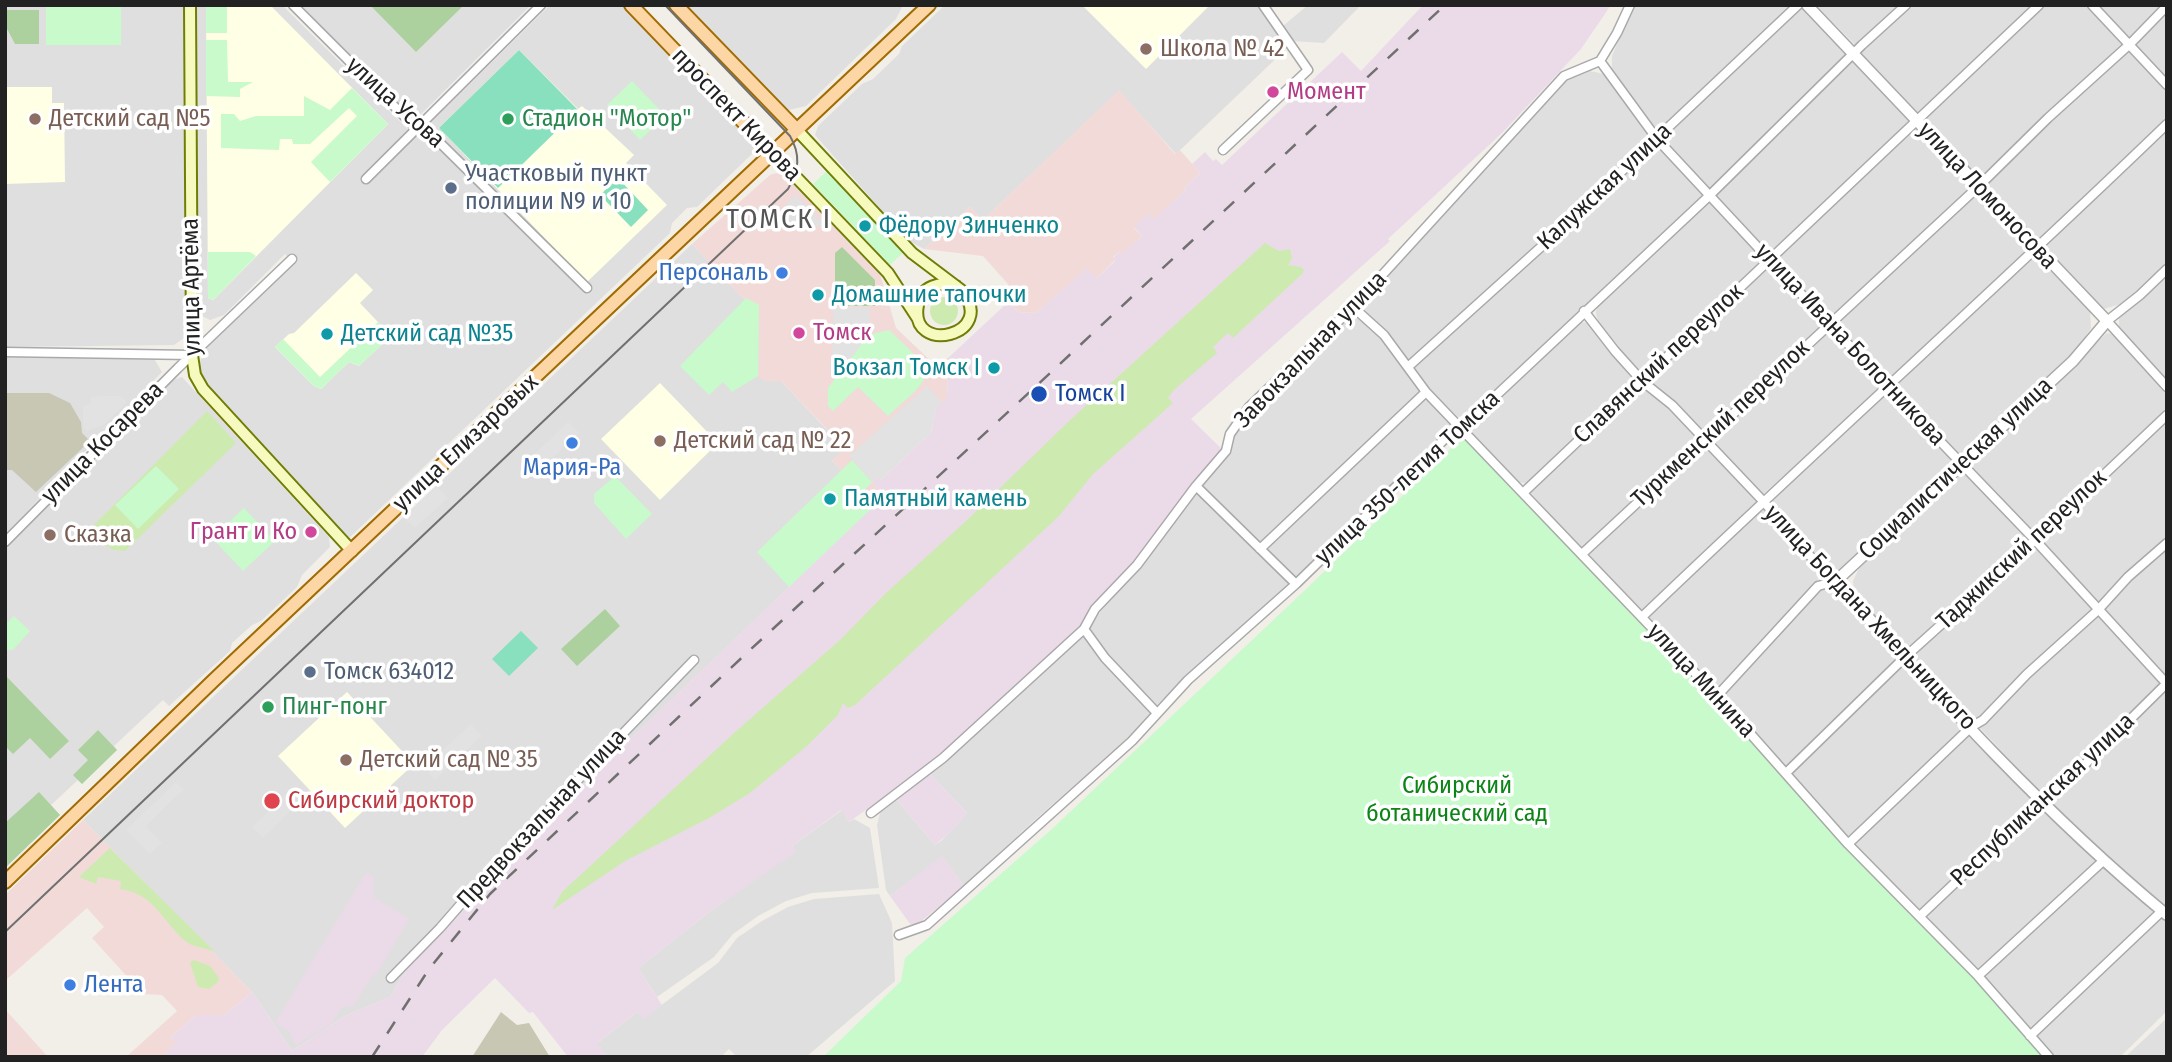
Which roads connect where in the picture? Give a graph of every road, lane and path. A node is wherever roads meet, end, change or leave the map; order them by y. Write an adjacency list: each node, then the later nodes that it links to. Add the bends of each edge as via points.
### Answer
1 (190, 5): 41 (main road, улица Артёма)
2 (293, 5): 21 (street, улица Усова)
3 (541, 5): 21 (street)
4 (631, 5): 25 (main road, проспект Кирова)
5 (676, 5): 22 (main road, проспект Кирова)
6 (929, 5): 22 (main road, улица Елизаровых)
7 (1263, 5): 24 (street, via 1308,70)
8 (1630, 5): 17 (street)
9 (1798, 5): 23 (street, Калужская улица)
10 (1807, 5): 16 (street, улица Ломоносова)
11 (1906, 5): 16 (street, улица 350-летия Томска)
12 (2039, 5): 19 (street, Славянский переулок)
13 (2092, 5): 15 (street)
14 (2167, 6): 15 (street, Туркменский переулок)
15 (2130, 44): 18 (street); 27 (street, Туркменский переулок)
16 (1854, 53): 19 (street, улица Ломоносова); 28 (street, улица 350-летия Томска)
17 (1600, 61): 23 (street, улица Ивана Болотникова); 35 (street, Завокзальная улица, via 1564,76)
18 (2167, 85)
19 (1916, 120): 27 (street, улица Ломоносова); 31 (street, Славянский переулок)
20 (2167, 124): 29 (street)
21 (417, 129): 26 (street); 34 (street, улица Усова, via 432,135)
22 (797, 130): 25 (main road, улица Елизаровых); 33 (main road, проспект Кирова, via 912,253)
23 (1657, 139): 28 (street, улица Ивана Болотникова); 42 (street, Калужская улица)
24 (1223, 150)
25 (773, 153): 38 (main road, проспект Кирова, via 888,273); 58 (main road, улица Елизаровых)
26 (366, 179)
27 (1979, 186): 29 (street, улица Ломоносова); 39 (street, Туркменский переулок)
28 (1709, 196): 31 (street, улица Ивана Болотникова); 36 (street, улица 350-летия Томска)
29 (2037, 249): 37 (street, улица Ломоносова); 44 (street)
30 (292, 259): 41 (street, улица Косарева)
31 (1770, 260): 39 (street, улица Ивана Болотникова); 43 (street, Славянский переулок)
32 (2167, 270): 37 (street, Социалистическая улица)
33 (956, 286): 38 (main road, via 942,284 925,291 917,309); 38 (main road, via 970,306 964,327 954,335 940,336 928,332)
34 (587, 288)
35 (1353, 307): 42 (street, улица Минина); 51 (street, Завокзальная улица, via 1249,407 1230,434 1226,451)
36 (1584, 311): 43 (street, улица Богдана Хмельницкого); 48 (street, улица 350-летия Томска)
37 (2107, 321): 45 (street, улица Ломоносова); 50 (street, Социалистическая улица, via 2073,361)
38 (920, 322)
39 (1830, 323): 44 (street, улица Ивана Болотникова); 49 (street, Туркменский переулок)
40 (5, 352): 41 (street)
41 (192, 355): 55 (street, улица Косарева); 58 (main road, улица Артёма, via 203,389)
42 (1409, 366): 46 (street, улица Минина)
43 (1642, 381): 49 (street, улица Богдана Хмельницкого); 52 (street, Славянский переулок)
44 (1888, 387): 50 (street, улица Ивана Болотникова); 53 (street)
45 (2167, 387)
46 (1426, 392): 48 (street, улица Минина); 57 (street)
47 (2167, 415): 54 (street, Таджикский переулок)
48 (1460, 427): 52 (street, улица Минина); 61 (street, улица 350-летия Томска)
49 (1704, 440): 53 (street, улица Богдана Хмельницкого); 59 (street, Туркменский переулок)
50 (1961, 463): 54 (street, улица Ивана Болотникова); 60 (street, Социалистическая улица)
51 (1196, 486): 57 (street); 64 (street, Завокзальная улица)
52 (1524, 492): 59 (street, улица Минина)
53 (1763, 501): 60 (street, улица Богдана Хмельницкого); 63 (street)
54 (2035, 540): 62 (street, улица Ивана Болотникова); 65 (street, Таджикский переулок)
55 (5, 542)
56 (2167, 543): 62 (street)
57 (1260, 549): 61 (street)
58 (352, 551): 76 (main road, улица Елизаровых)
59 (1582, 554): 63 (street, улица Минина)
60 (1836, 581): 65 (street, улица Богдана Хмельницкого); 68 (street, Социалистическая улица, via 1818,586)
61 (1296, 584): 69 (street, улица 350-летия Томска)
62 (2098, 610): 67 (street, улица Ивана Болотникова); 70 (street)
63 (1642, 617): 68 (street, улица Минина)
64 (1084, 629): 69 (street); 73 (street, Завокзальная улица, via 943,758)
65 (1905, 658): 70 (street, улица Богдана Хмельницкого); 71 (street, Таджикский переулок)
66 (694, 660): 81 (street, Предвокзальная улица)
67 (2166, 684): 72 (street, Республиканская улица)
68 (1717, 696): 71 (street, улица Минина)
69 (1157, 713): 79 (street, улица 350-летия Томска, via 1132,741 927,925)
70 (1971, 727): 72 (street, улица Богдана Хмельницкого); 74 (street)
71 (1786, 773): 74 (street, улица Минина)
72 (2043, 802): 75 (street, улица Богдана Хмельницкого); 78 (street, Республиканская улица)
73 (871, 813)
74 (1848, 844): 78 (street, улица Минина)
75 (2103, 861): 77 (street, улица Богдана Хмельницкого); 80 (street)
76 (5, 882)
77 (2164, 913): 82 (street)
78 (1920, 916): 80 (street, улица Минина)
79 (899, 935)
80 (1978, 976): 82 (street, улица Минина)
81 (391, 978)
82 (2029, 1036): 83 (street, улица Минина)
83 (2049, 1057)

